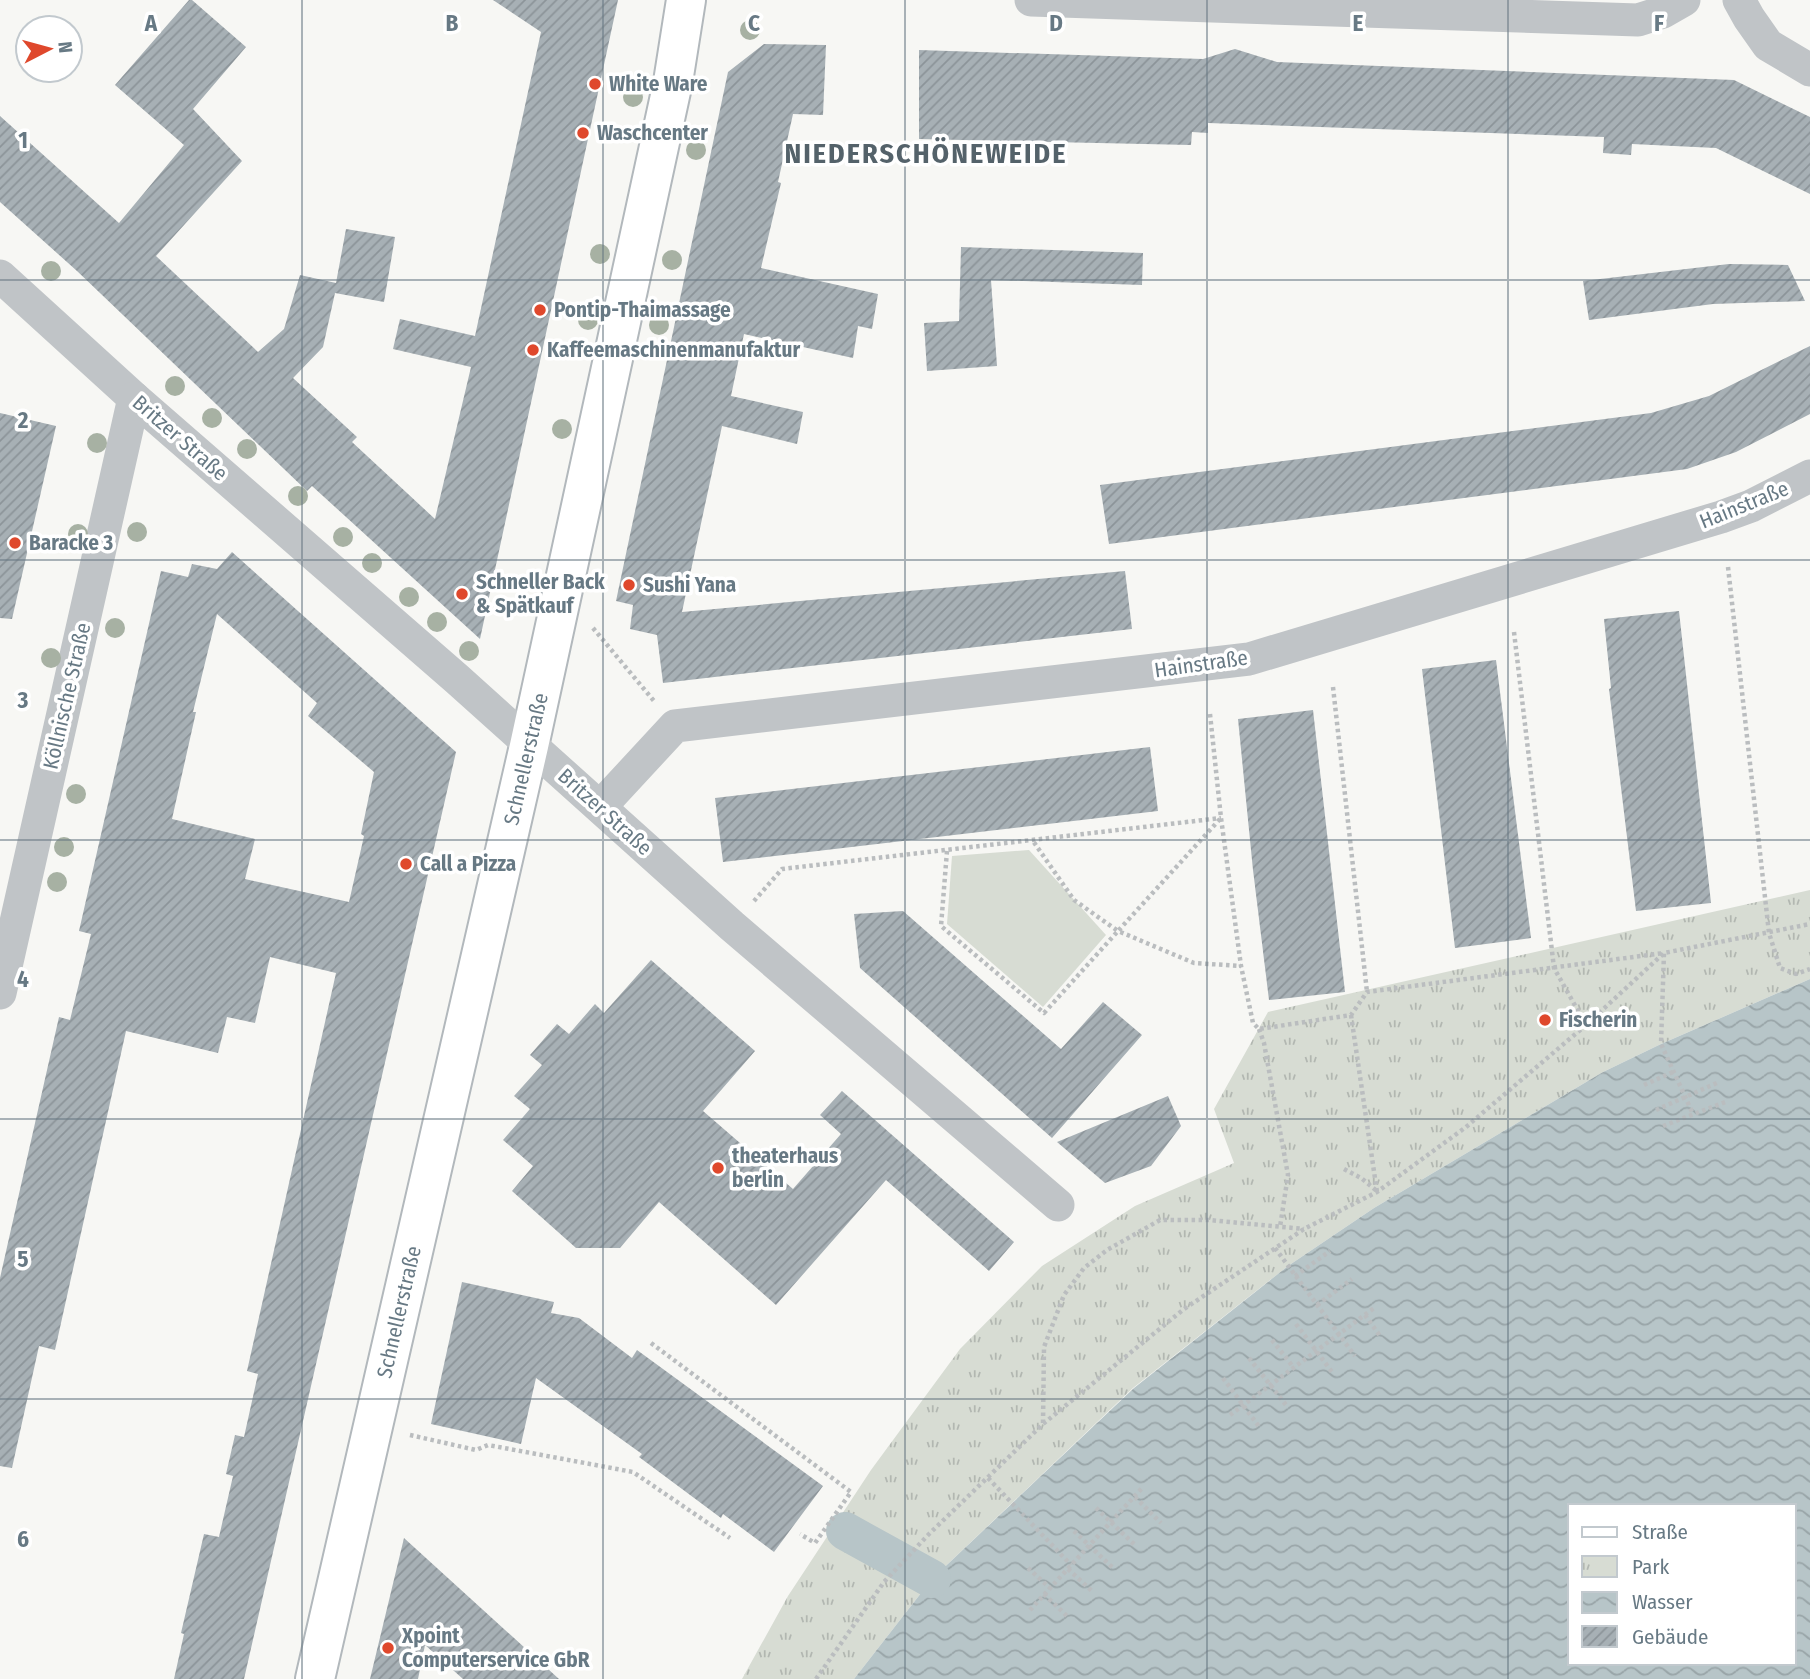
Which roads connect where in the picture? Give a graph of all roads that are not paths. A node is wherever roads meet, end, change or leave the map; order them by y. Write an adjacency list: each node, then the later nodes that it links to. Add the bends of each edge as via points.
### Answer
1 (686, 0): 9 (main road, Schnellerstraße, via 673,82)
2 (1031, 0): 3 (street, via 1638,20)
3 (1685, 0)
4 (1739, 0): 5 (street, via 1768,44)
5 (1810, 70)
6 (0, 275): 7 (street, Britzer Straße)
7 (134, 398): 9 (street, Britzer Straße); 11 (street, Köllnische Straße)
8 (1810, 476): 10 (street, Hainstraße, via 1721,517 1249,659 675,726)
9 (529, 746): 10 (street, Britzer Straße); 13 (main road, Schnellerstraße)
10 (600, 807): 12 (street, Britzer Straße)
11 (0, 993)
12 (1058, 1205)
13 (315, 1679)

